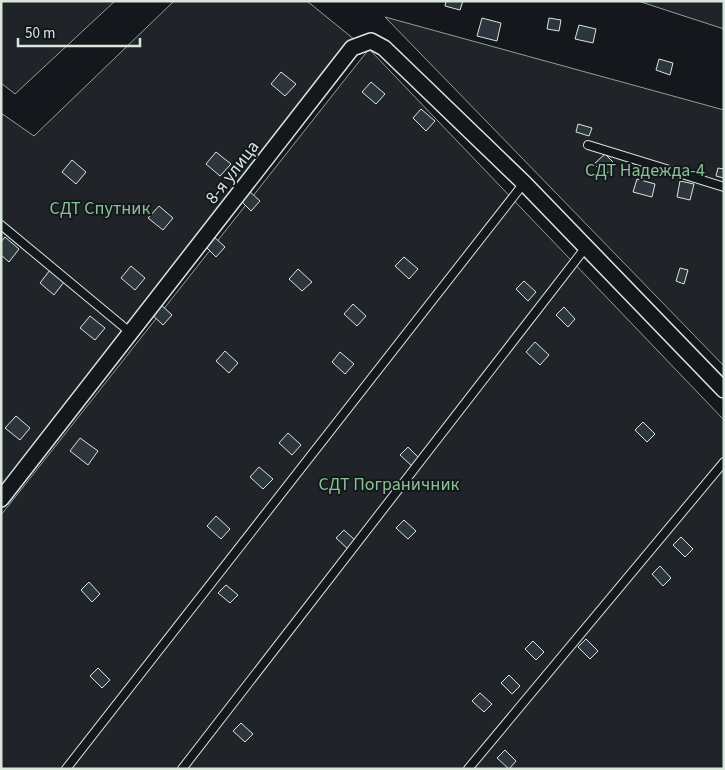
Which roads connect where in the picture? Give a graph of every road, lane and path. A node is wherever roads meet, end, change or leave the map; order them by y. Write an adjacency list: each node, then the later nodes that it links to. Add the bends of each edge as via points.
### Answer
1 (588, 146): 3 (lane)
2 (524, 183): 5 (street, 8-я улица); 6 (street, 8-я улица, via 384,48 371,41 352,48); 10 (lane)
3 (724, 187)
4 (1, 225): 6 (lane)
5 (586, 247): 7 (street, 8-я улица); 11 (lane)
6 (131, 333): 9 (street, 8-я улица)
7 (724, 390)
8 (724, 462): 12 (lane)
9 (2, 497)
10 (66, 769)
11 (182, 769)
12 (468, 769)

